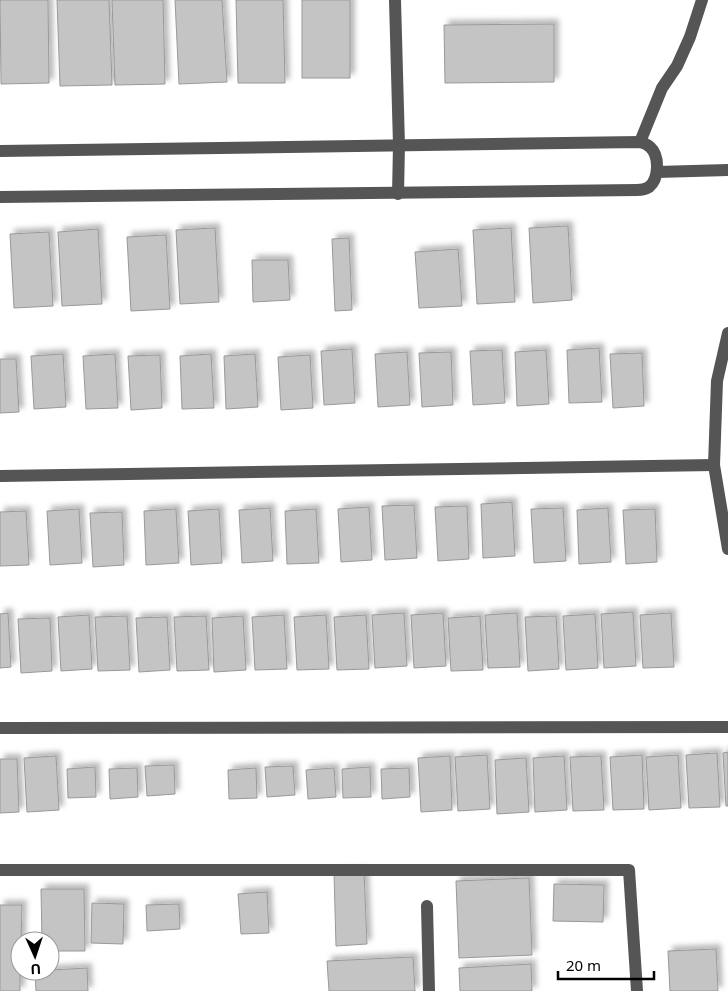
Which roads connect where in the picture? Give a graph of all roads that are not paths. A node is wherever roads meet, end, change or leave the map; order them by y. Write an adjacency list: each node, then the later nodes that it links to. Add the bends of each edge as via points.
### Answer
1 (395, 0): 4 (street)
2 (702, 0): 3 (street, via 690,37 677,66 662,88)
3 (640, 142): 4 (street); 7 (street, via 652,148)
4 (399, 145): 5 (street); 8 (street)
5 (0, 151)
6 (728, 170): 7 (street)
7 (657, 172): 8 (street, via 648,188 637,190)
8 (398, 194): 9 (street)
9 (0, 197)
10 (728, 333): 11 (street, via 717,381)
11 (714, 465): 12 (street); 13 (street)
12 (0, 476)
13 (728, 549)
14 (728, 727): 15 (street)
15 (0, 728)
16 (0, 870): 19 (street, via 629,870)
17 (427, 906): 18 (street)
18 (429, 991)
19 (637, 991)

